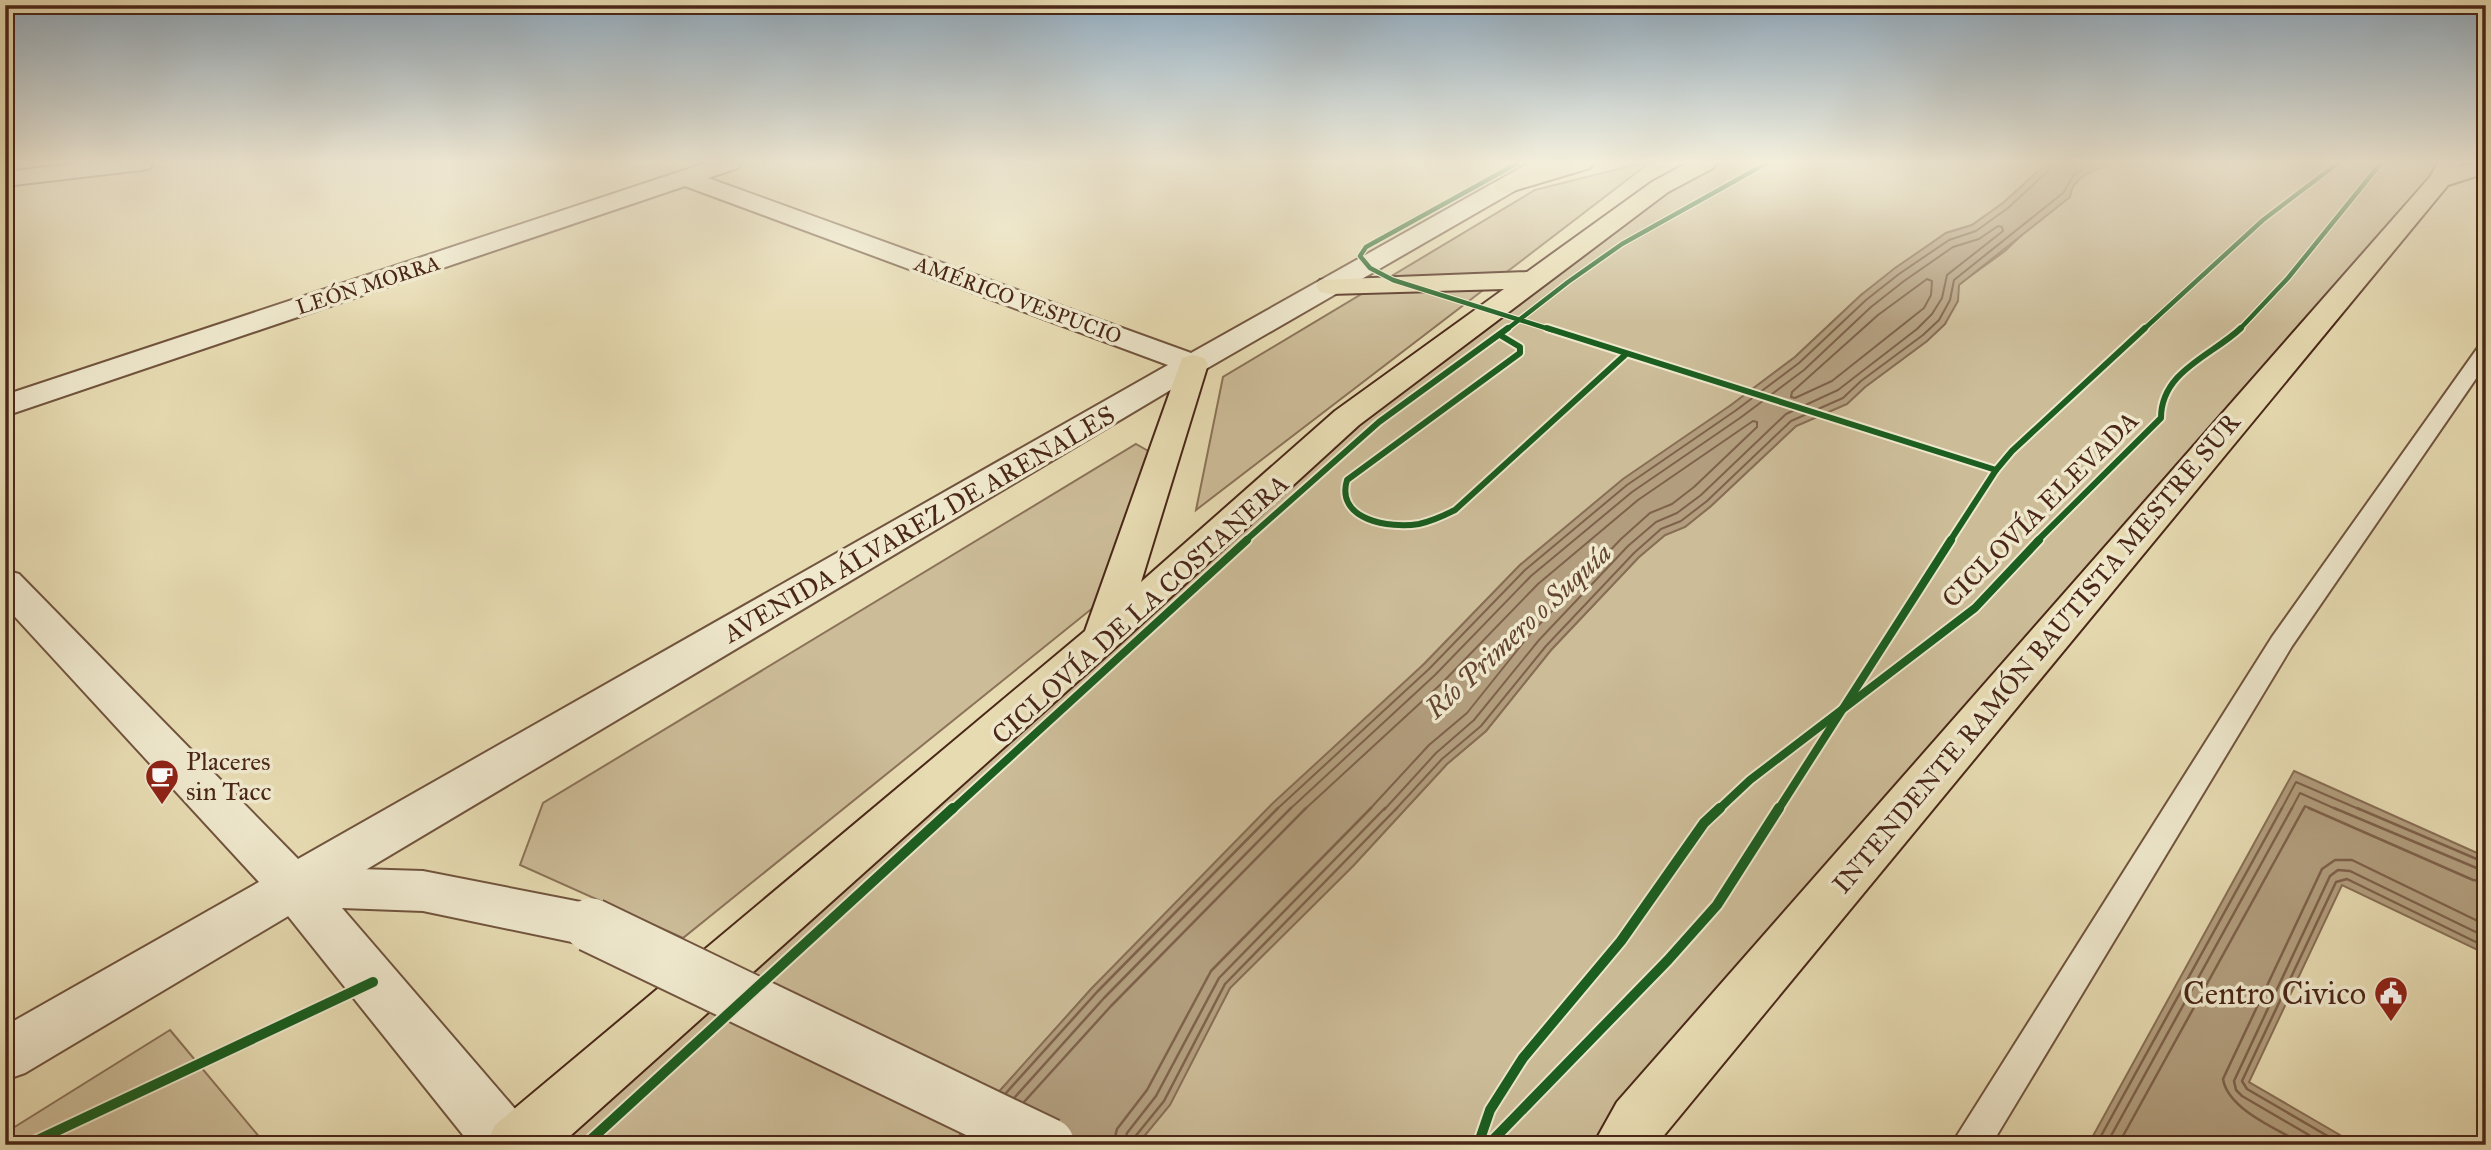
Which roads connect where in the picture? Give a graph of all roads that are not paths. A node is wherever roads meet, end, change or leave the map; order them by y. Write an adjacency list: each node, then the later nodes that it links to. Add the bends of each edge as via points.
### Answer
1 (570, 217): 10 (street, LEÓN MORRA)
2 (791, 217): 8 (street, AMÉRICO VESPUCIO)
3 (1452, 217): 7 (street, AVENIDA ÁLVAREZ DE ARENALES)
4 (1619, 217): 6 (main road)
5 (2407, 217): 18 (main road, INTENDENTE RAMÓN BAUTISTA MESTRE SUR, via 1707,1039)
6 (1533, 280): 7 (main road); 12 (main road, via 1347,418)
7 (1330, 286): 8 (street, AVENIDA ÁLVAREZ DE ARENALES)
8 (1194, 364): 12 (main road); 13 (street, AVENIDA ÁLVAREZ DE ARENALES)
9 (2481, 365): 19 (lane, via 2281,643)
10 (5, 406)
11 (5, 582): 13 (street)
12 (1103, 637): 16 (main road)
13 (294, 887): 14 (street, AVENIDA ÁLVAREZ DE ARENALES); 15 (street); 17 (street, bridge, via 423,891 591,925)
14 (5, 1055)
15 (508, 1145)
16 (516, 1145)
17 (1048, 1145)
18 (1623, 1145)
19 (1970, 1145)

